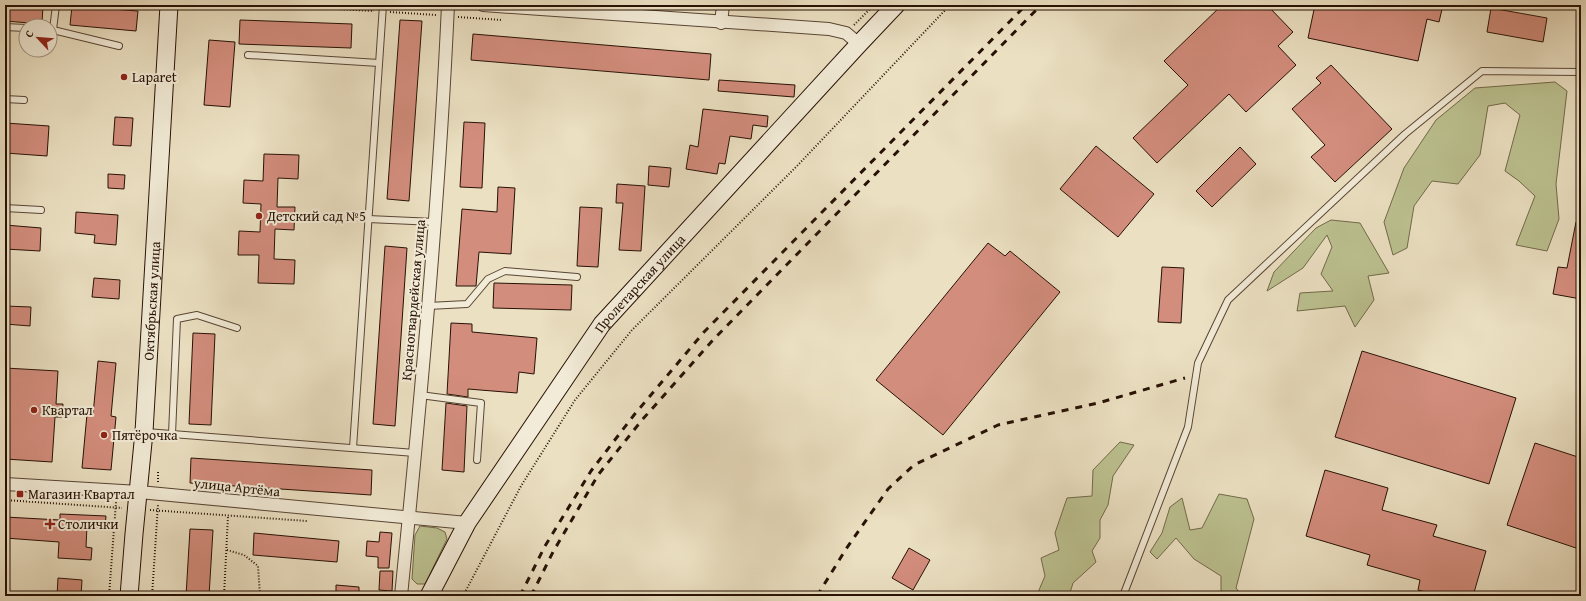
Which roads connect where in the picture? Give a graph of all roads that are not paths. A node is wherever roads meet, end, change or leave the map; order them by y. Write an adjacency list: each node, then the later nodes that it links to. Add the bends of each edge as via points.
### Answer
1 (56, 5): 8 (lane)
2 (169, 5): 28 (street, Октябрьская улица)
3 (383, 5): 16 (lane)
4 (448, 5): 23 (street, Красногвардейская улица)
5 (482, 5): 9 (street)
6 (723, 5): 9 (street)
7 (896, 5): 13 (street, Пролетарская улица)
8 (53, 18)
9 (721, 23): 13 (street, via 829,30)
10 (5, 27): 11 (lane)
11 (18, 28)
12 (58, 32): 14 (lane)
13 (852, 39): 36 (street, Пролетарская улица, via 602,324)
14 (119, 46)
15 (248, 55): 16 (lane)
16 (379, 63): 22 (lane)
17 (1581, 72): 40 (lane, via 1482,71 1404,134 1228,300 1198,363 1188,427)
18 (5, 99): 19 (lane)
19 (24, 100)
20 (5, 208): 21 (lane)
21 (41, 210)
22 (368, 220): 23 (lane); 30 (lane)
23 (435, 222): 25 (street, Красногвардейская улица)
24 (577, 277): 25 (lane, via 505,271 488,279 467,304)
25 (428, 306): 27 (street, Красногвардейская улица)
26 (237, 328): 29 (lane, via 197,315 177,319)
27 (420, 396): 31 (street, Красногвардейская улица); 32 (lane, via 481,403)
28 (144, 432): 29 (lane); 34 (street, Октябрьская улица)
29 (172, 434): 30 (lane)
30 (352, 448): 31 (lane)
31 (415, 452): 35 (street, Красногвардейская улица)
32 (477, 460)
33 (5, 484): 34 (street, улица Артёма)
34 (138, 492): 35 (street, улица Артёма); 37 (street, Октябрьская улица)
35 (409, 519): 36 (street, улица Артёма); 38 (street, Красногвардейская улица)
36 (466, 523): 39 (street, Пролетарская улица)
37 (129, 596)
38 (401, 596)
39 (429, 596)
40 (1123, 596)

